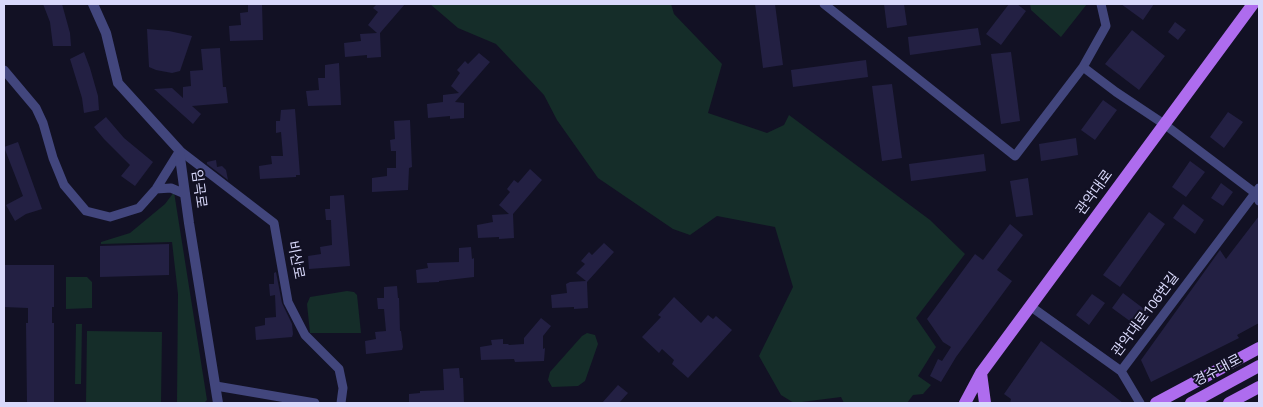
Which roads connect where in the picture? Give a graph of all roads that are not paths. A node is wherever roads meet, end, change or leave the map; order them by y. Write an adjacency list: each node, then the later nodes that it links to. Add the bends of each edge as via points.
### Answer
1 (93, 4): 8 (street, via 106,33 118,82)
2 (824, 4): 5 (street, via 1015,156)
3 (1101, 4): 5 (street, via 1106,26)
4 (1253, 4): 7 (main road, 관악대로)
5 (1083, 67): 7 (street)
6 (4, 70): 9 (street, via 36,108 64,185 86,210 110,217 139,208)
7 (1164, 124): 11 (street); 12 (main road, 관악대로)
8 (179, 151): 9 (street); 10 (street, 임곡로); 22 (street, 비산로, via 274,223 288,302 305,335 339,369 343,388)
9 (156, 189): 10 (street, via 171,188)
10 (185, 194): 17 (street, 임곡로)
11 (1258, 194): 15 (street, 관악대로106번길)
12 (1030, 306): 15 (street, 관악대로106번길); 16 (main road, 관악대로)
13 (1259, 348): 26 (main road)
14 (1259, 366): 27 (main road, 경수대로)
15 (1121, 371): 25 (street)
16 (982, 373): 23 (main road, 관악대로); 24 (main road)
17 (216, 386): 19 (street); 20 (street, 임곡로)
18 (1259, 387): 28 (main road)
19 (284, 401): 21 (street)
20 (218, 403)
21 (315, 403)
22 (341, 403)
23 (965, 403)
24 (984, 403)
25 (1140, 403)
26 (1156, 403)
27 (1190, 403)
28 (1229, 403)

